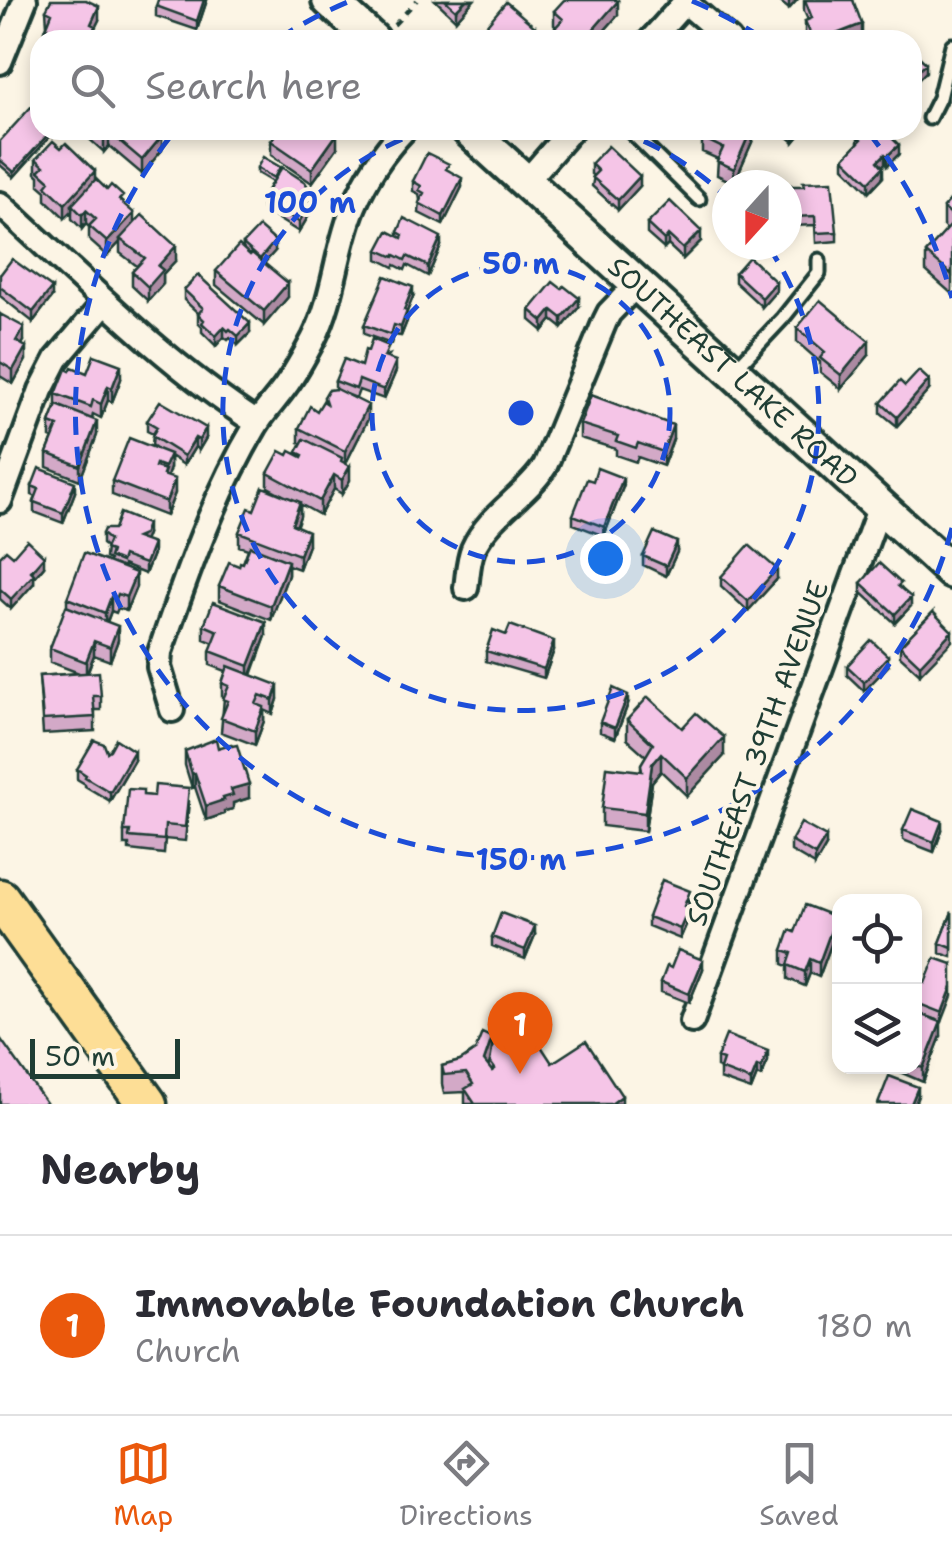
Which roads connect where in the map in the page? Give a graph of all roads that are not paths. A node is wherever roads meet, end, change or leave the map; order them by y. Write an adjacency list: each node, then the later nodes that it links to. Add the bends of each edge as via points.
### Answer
1 (25, 0): 8 (street)
2 (329, 0): 4 (main road)
3 (686, 1): 5 (street); 6 (street)
4 (361, 30)
5 (660, 30)
6 (718, 30)
7 (952, 45): 9 (lane)
8 (0, 62)
9 (929, 118)
10 (394, 140): 21 (street, via 352,209 315,336)
11 (480, 140): 14 (main road, SOUTHEAST LAKE ROAD)
12 (562, 140): 14 (street)
13 (639, 140): 15 (lane)
14 (526, 182): 18 (main road, SOUTHEAST LAKE ROAD)
15 (699, 200)
16 (0, 204): 19 (street)
17 (819, 260): 20 (lane, via 819,273)
18 (638, 284): 20 (main road, SOUTHEAST LAKE ROAD); 25 (street, via 605,322 545,466 473,550)
19 (104, 302): 21 (street, via 210,393); 22 (street, via 57,359)
20 (733, 371): 23 (main road, SOUTHEAST LAKE ROAD)
21 (257, 423): 26 (street, via 210,517 160,652)
22 (0, 501)
23 (880, 506): 24 (main road, SOUTHEAST LAKE ROAD); 28 (street, SOUTHEAST 39TH AVENUE)
24 (952, 572)
25 (466, 588)
26 (172, 710)
27 (0, 899): 29 (highway)
28 (692, 1021)
29 (147, 1104)

